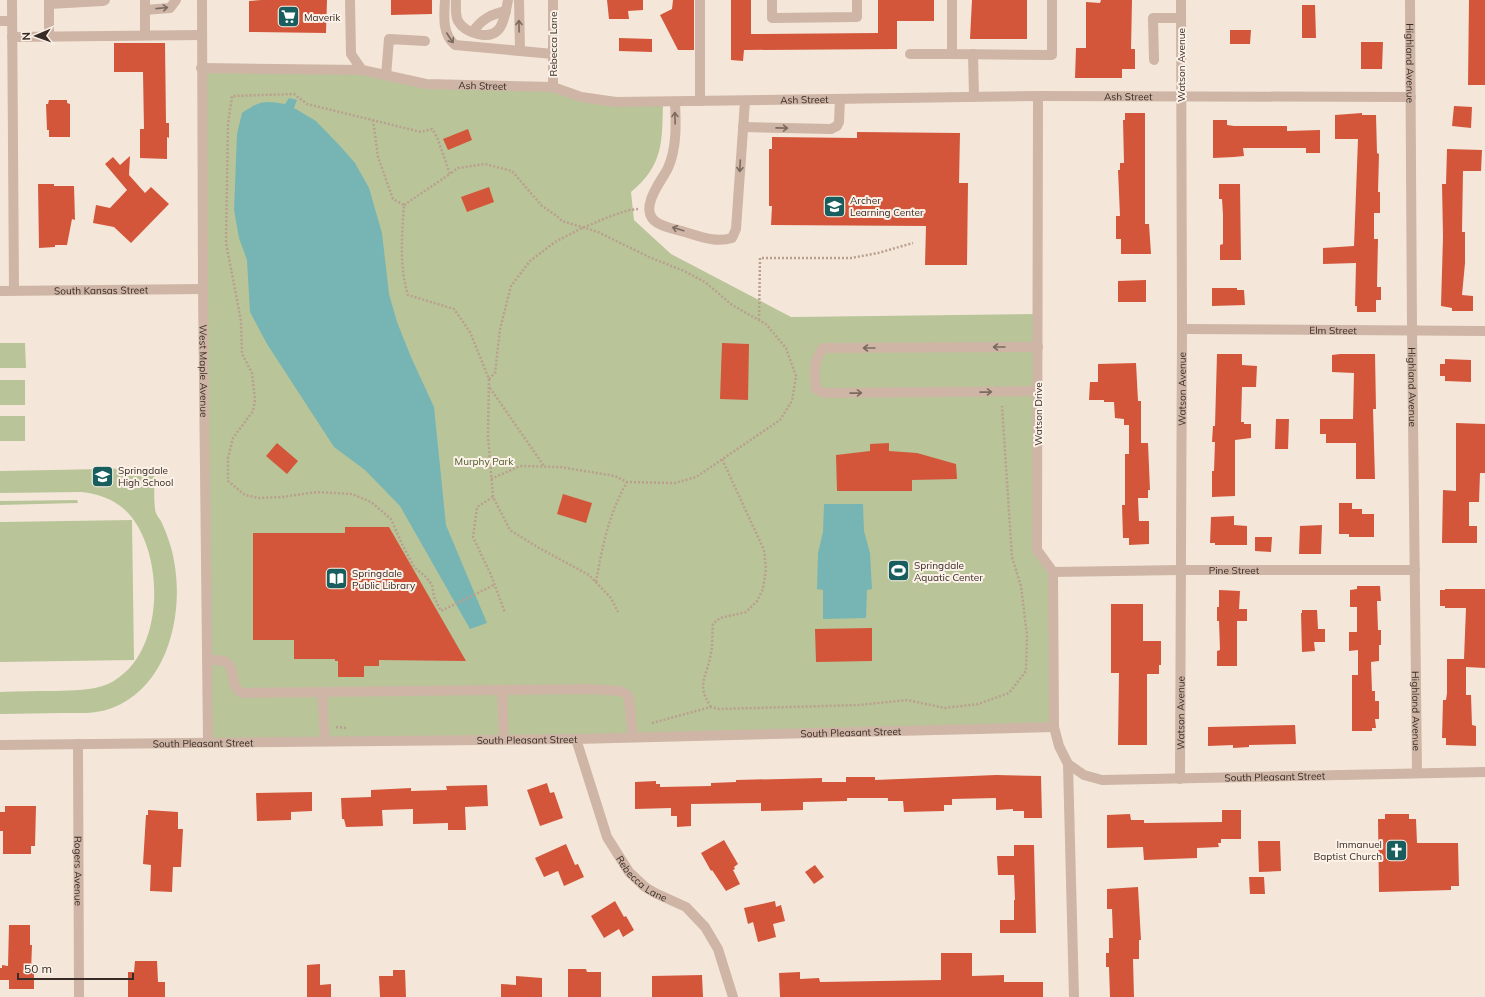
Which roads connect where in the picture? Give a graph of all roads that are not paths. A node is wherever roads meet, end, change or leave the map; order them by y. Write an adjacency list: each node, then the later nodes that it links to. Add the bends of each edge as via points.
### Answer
1 (12, 0): 23 (street)
2 (105, 0): 18 (street)
3 (176, 0): 19 (street, one-way to 3, via 170,8)
4 (202, 0): 25 (street, West Maple Avenue)
5 (350, 0): 37 (street, via 351,54)
6 (445, 0): 30 (street, one-way to 30, via 446,32 449,40 455,45)
7 (456, 0): 24 (street, via 456,15 459,22)
8 (508, 0): 20 (street)
9 (519, 0): 30 (street, one-way to 9)
10 (553, 0): 31 (street, Rebecca Lane)
11 (700, 0): 45 (street)
12 (772, 0): 13 (street, via 772,18 857,17)
13 (857, 0)
14 (952, 0): 33 (street)
15 (1052, 0): 34 (street, via 1052,55)
16 (1181, 0): 21 (street, Watson Avenue)
17 (1410, 0): 43 (street, Highland Avenue)
18 (49, 2): 28 (street)
19 (145, 5): 26 (street)
20 (506, 11): 24 (street, via 496,13 479,23); 24 (street, via 504,21 498,30 489,35)
21 (1181, 18): 35 (street, via 1154,18); 41 (street, Watson Avenue)
22 (0, 21): 23 (street)
23 (12, 21): 27 (street)
24 (473, 32)
25 (201, 35): 26 (street); 36 (street, West Maple Avenue)
26 (145, 36): 28 (street)
27 (12, 37): 28 (street); 51 (street)
28 (49, 37)
29 (425, 41): 38 (street, via 388,39)
30 (520, 51): 31 (street)
31 (553, 54): 39 (street, Rebecca Lane)
32 (910, 54): 33 (street)
33 (952, 54): 34 (street)
34 (973, 54): 42 (street)
35 (1154, 60)
36 (201, 68): 37 (street, Ash Street); 49 (street, West Maple Avenue)
37 (362, 70): 38 (street, Ash Street)
38 (386, 76): 39 (street, Ash Street, via 426,84)
39 (553, 87): 47 (street, Ash Street, via 581,97 616,102)
40 (1038, 96): 41 (street, Ash Street); 42 (street, Ash Street); 55 (street, Watson Drive)
41 (1181, 96): 43 (street, Ash Street); 52 (street, Watson Avenue)
42 (974, 97): 44 (street, Ash Street)
43 (1410, 97): 53 (street, Highland Avenue)
44 (840, 99): 46 (street, Ash Street); 48 (street, one-way to 44, via 831,129 839,122)
45 (700, 101): 46 (street, Ash Street); 47 (street, Ash Street)
46 (745, 101): 48 (street)
47 (675, 102): 48 (street, one-way to 47, via 736,229 732,238 714,241 660,224 652,218 649,208 651,199 669,166 676,135)
48 (743, 127)
49 (203, 288): 51 (street, South Kansas Street); 60 (street, West Maple Avenue)
50 (0, 291): 51 (street, South Kansas Street)
51 (14, 291)
52 (1182, 329): 53 (street, Elm Street); 57 (street, Watson Avenue)
53 (1412, 330): 54 (street, Elm Street); 58 (street, Highland Avenue)
54 (1485, 331)
55 (1038, 347): 56 (street, Watson Drive); 56 (street, one-way to 56, via 823,348 816,362 814,376 816,389 824,393)
56 (1038, 392): 59 (street, Watson Drive, via 1037,550)
57 (1181, 570): 58 (street, Pine Street); 59 (street, Pine Street); 74 (street, Watson Avenue)
58 (1415, 570): 73 (street, Highland Avenue)
59 (1053, 572): 63 (street)
60 (208, 660): 62 (street, via 228,664 233,685 238,692); 68 (street, West Maple Avenue)
61 (502, 690): 62 (street); 64 (street, via 586,688 621,691 630,699); 66 (street)
62 (322, 692): 67 (street)
63 (1054, 727): 64 (street, South Pleasant Street); 71 (street, via 1059,746)
64 (633, 737): 65 (street, South Pleasant Street)
65 (576, 739): 66 (street, South Pleasant Street); 76 (street, Rebecca Lane, via 607,837 629,872 655,893 686,907 705,927 718,949)
66 (504, 740): 67 (street, South Pleasant Street)
67 (325, 741): 68 (street, South Pleasant Street)
68 (208, 742): 69 (street, South Pleasant Street)
69 (78, 744): 70 (street, South Pleasant Street); 75 (street, Rogers Avenue)
70 (0, 745)
71 (1068, 764): 74 (street, South Pleasant Street, via 1084,775 1102,780); 77 (street)
72 (1485, 772): 73 (street, South Pleasant Street)
73 (1417, 773): 74 (street, South Pleasant Street)
74 (1180, 779)
75 (79, 997)
76 (733, 997)
77 (1074, 997)

